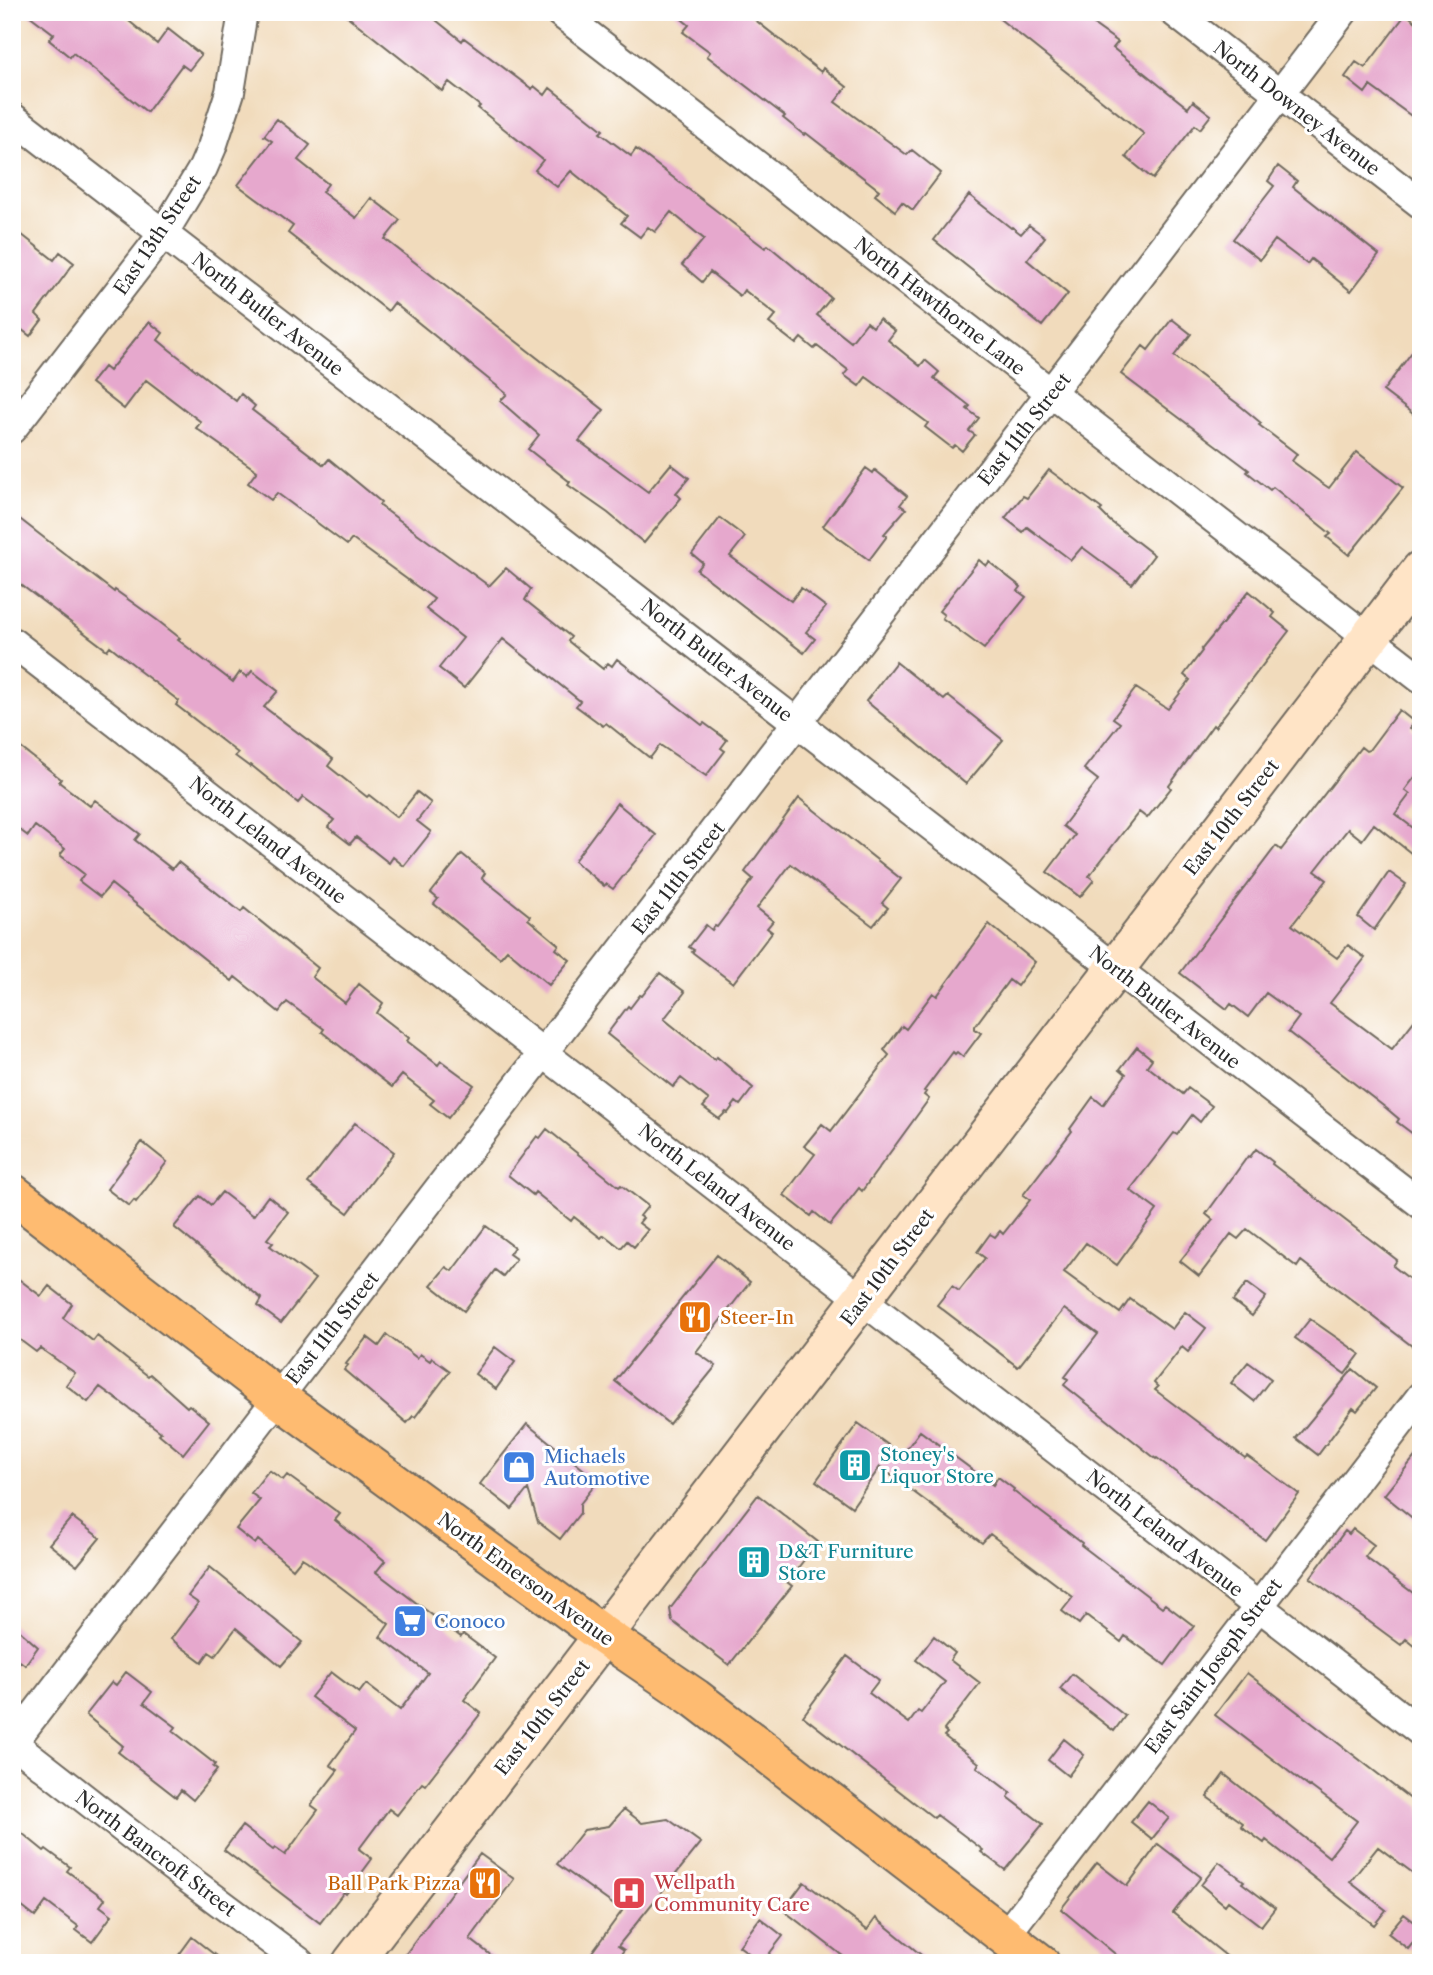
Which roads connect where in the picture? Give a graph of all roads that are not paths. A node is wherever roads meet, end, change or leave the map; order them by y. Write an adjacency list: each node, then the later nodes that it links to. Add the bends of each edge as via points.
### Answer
1 (243, 12): 8 (street, East 13th Street, via 235,72 212,148)
2 (559, 12): 9 (street, North Hawthorne Lane)
3 (1174, 12): 5 (street, North Downey Avenue)
4 (1343, 12): 5 (street, East 11th Street)
5 (1280, 95): 7 (street, North Downey Avenue); 9 (street, East 11th Street)
6 (12, 117): 8 (street, North Butler Avenue)
7 (1421, 204)
8 (163, 233): 10 (street, East 13th Street); 15 (street, North Butler Avenue)
9 (1052, 393): 12 (street, North Hawthorne Lane); 15 (street, East 11th Street)
10 (12, 429)
11 (1421, 570): 12 (main road, East 10th Street)
12 (1369, 638): 14 (street, North Hawthorne Lane); 16 (main road, East 10th Street)
13 (12, 642): 17 (street, North Leland Avenue)
14 (1421, 679)
15 (797, 723): 16 (street, North Butler Avenue); 17 (street, East 11th Street)
16 (1115, 968): 19 (street, North Butler Avenue); 20 (main road, East 10th Street)
17 (543, 1053): 20 (street, North Leland Avenue); 22 (street, East 11th Street)
18 (12, 1193): 22 (main road, North Emerson Avenue)
19 (1421, 1204)
20 (862, 1299): 23 (street, North Leland Avenue); 24 (main road, East 10th Street)
21 (1421, 1396): 23 (street, East Saint Joseph Street)
22 (278, 1398): 24 (main road, North Emerson Avenue); 26 (street, East 11th Street)
23 (1259, 1606): 25 (street, North Leland Avenue); 27 (street, East Saint Joseph Street)
24 (604, 1636): 27 (main road, North Emerson Avenue, via 695,1698); 29 (main road, East 10th Street)
25 (1421, 1732)
26 (13, 1743): 28 (street, North Bancroft Street)
27 (1005, 1936): 30 (main road, North Emerson Avenue)
28 (301, 1963)
29 (352, 1963)
30 (1040, 1963)

